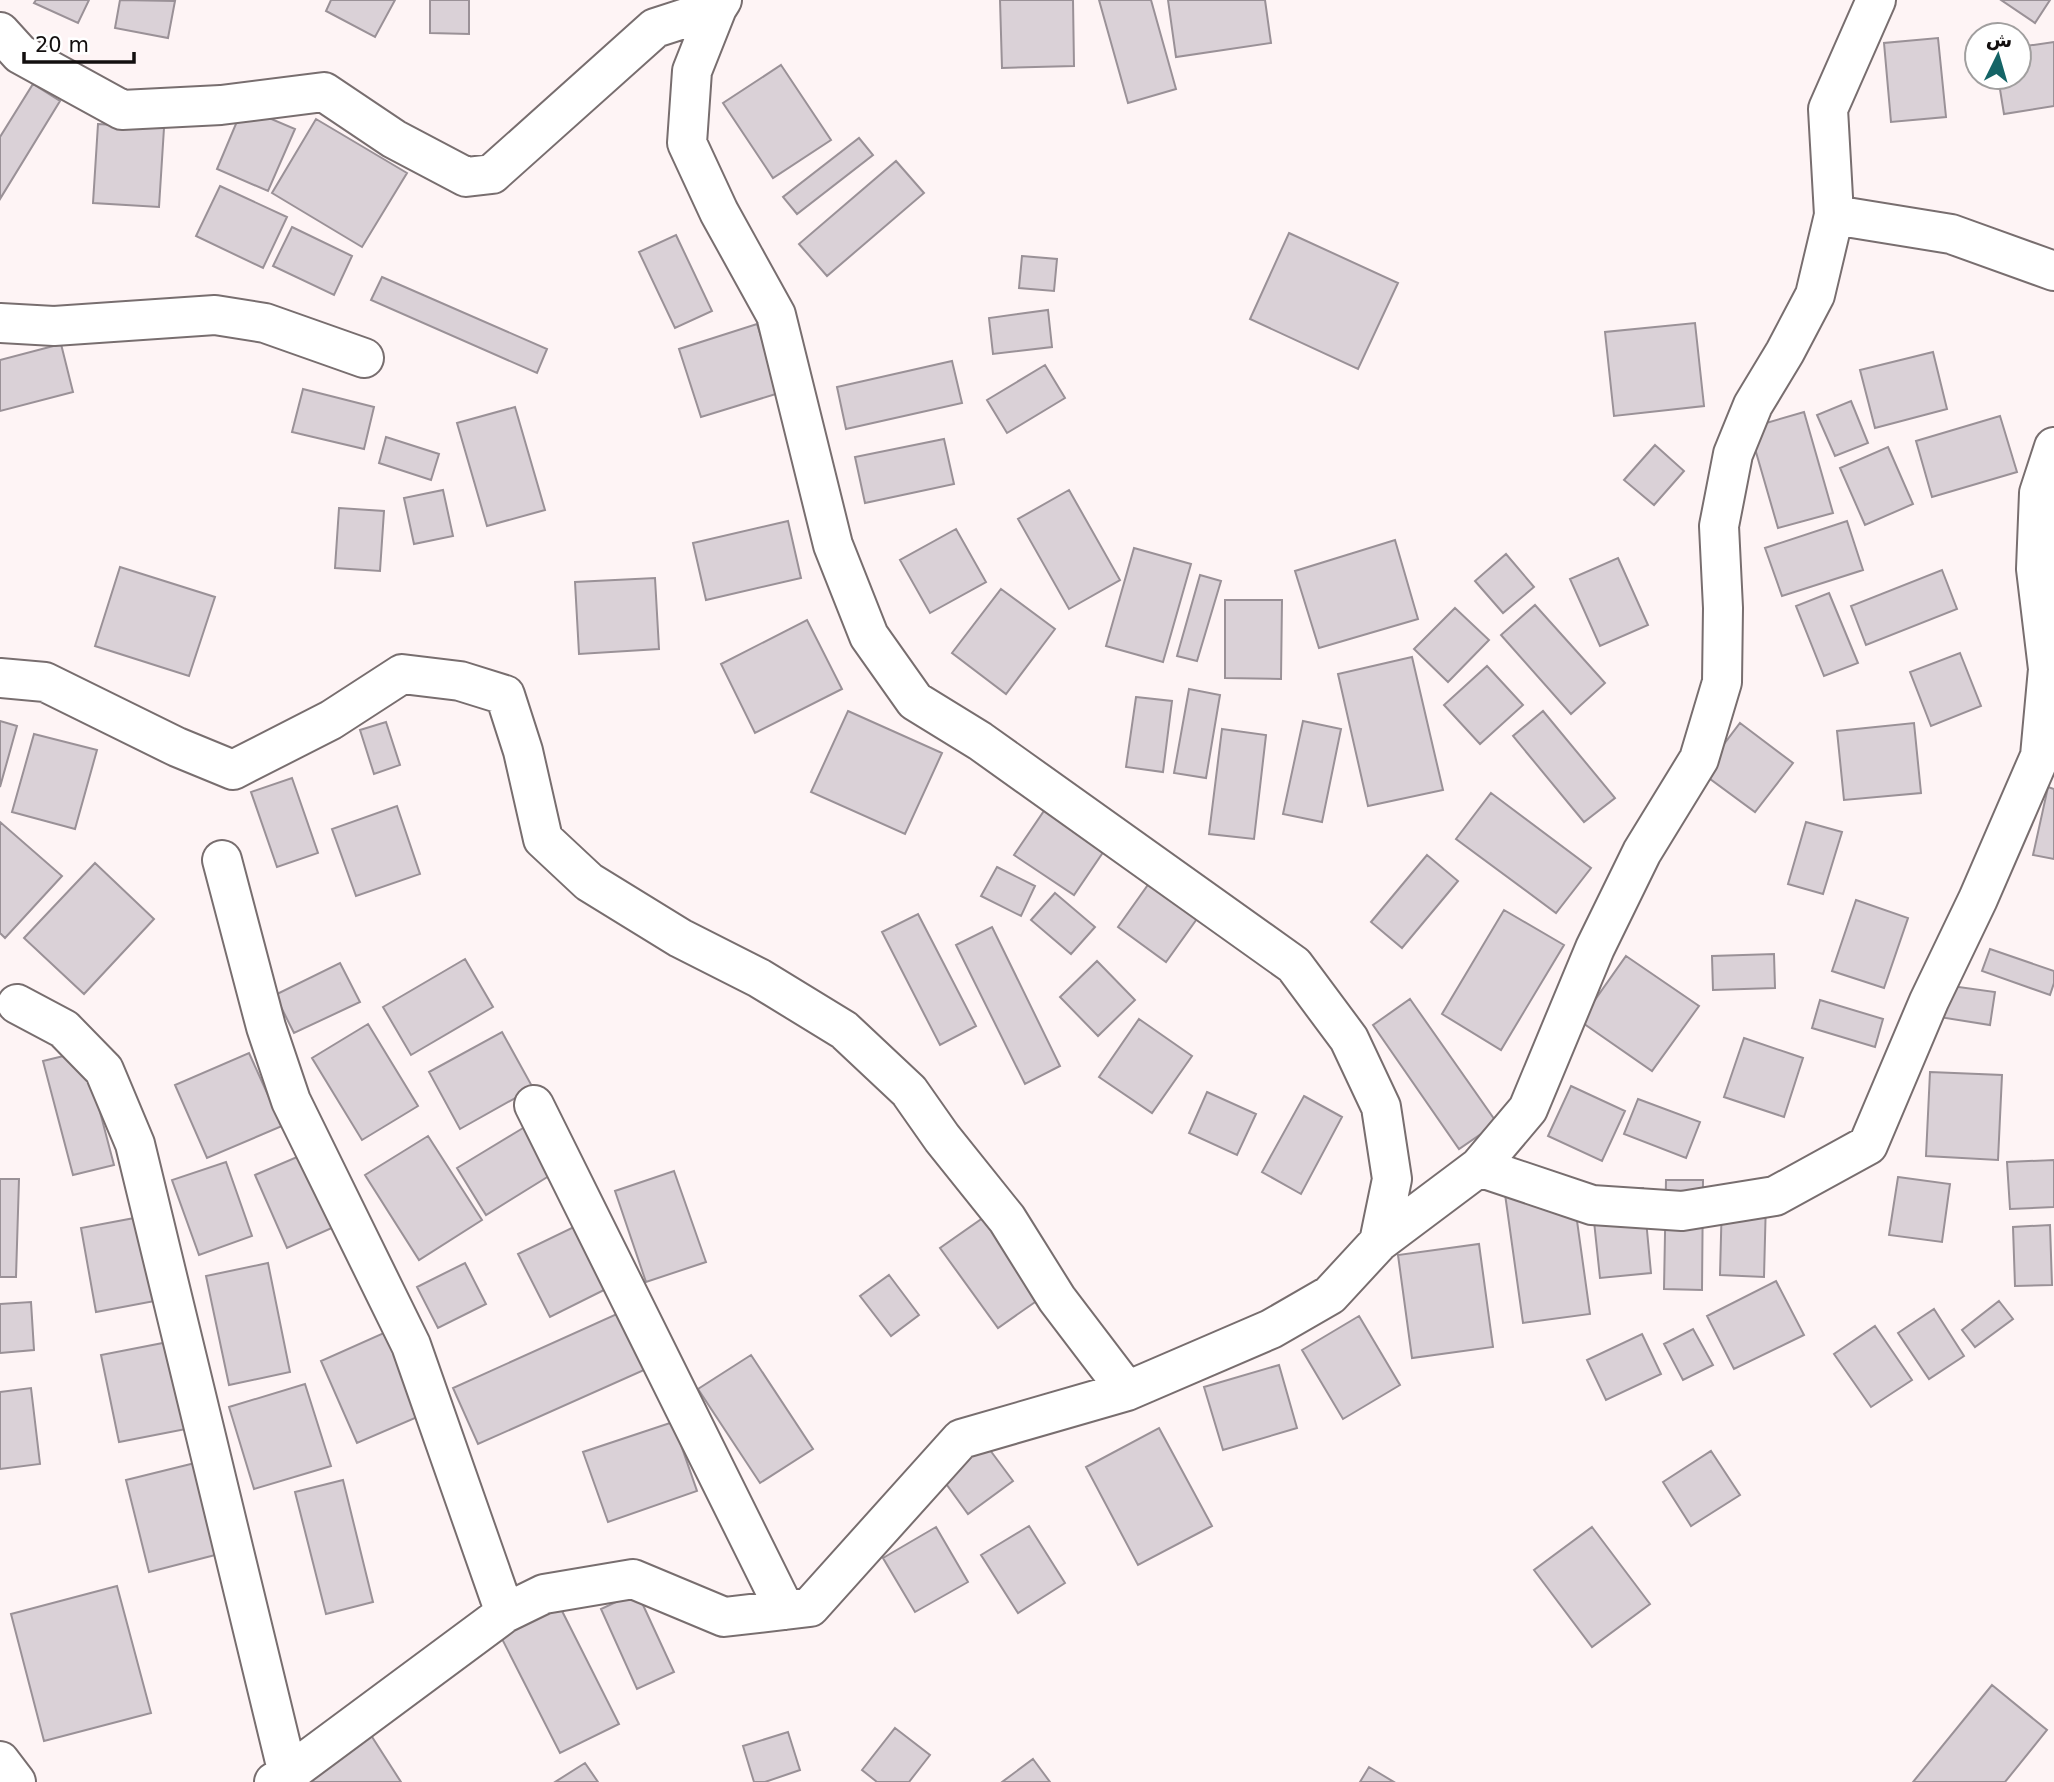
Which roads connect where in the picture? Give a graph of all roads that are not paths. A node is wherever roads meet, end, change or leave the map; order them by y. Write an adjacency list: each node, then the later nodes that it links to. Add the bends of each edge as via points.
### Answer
1 (1876, 0): 4 (street, via 1828,109)
2 (720, 4): 3 (street, via 655,28 492,174 466,177 394,139 324,92 221,105 122,110 20,54); 14 (street, via 692,71 687,143 776,315 833,545 869,636 915,701 980,741 1294,965 1349,1039 1381,1107 1392,1179)
3 (0, 32)
4 (1834, 215): 5 (street, via 1951,234); 13 (street, via 1815,295 1753,405 1733,454 1719,526 1722,682 1699,759 1642,852 1612,912 1528,1109)
5 (2054, 271)
6 (0, 323): 7 (street, via 54,326 215,315 265,323)
7 (364, 358)
8 (2054, 447): 13 (street, via 2039,493 2036,569 2049,669 2040,756 1868,1144 1775,1196 1682,1212 1592,1205)
9 (0, 678): 15 (street, via 45,682 233,770 331,720 402,674 460,681 505,695 543,839 589,882 844,1030 909,1091 1007,1219 1057,1298)
10 (222, 860): 17 (street, via 266,1027 291,1101 411,1345)
11 (17, 1003): 19 (street, via 64,1029 104,1070 135,1144)
12 (534, 1105): 16 (street)
13 (1479, 1167): 14 (street)
14 (1379, 1242): 15 (street, via 1330,1295 1271,1329)
15 (1127, 1391): 16 (street, via 961,1439 810,1607)
16 (785, 1610): 17 (street, via 724,1617 633,1579 544,1594)
17 (505, 1613): 19 (street)
18 (0, 1761): 20 (street)
19 (281, 1778)
20 (16, 1782)

